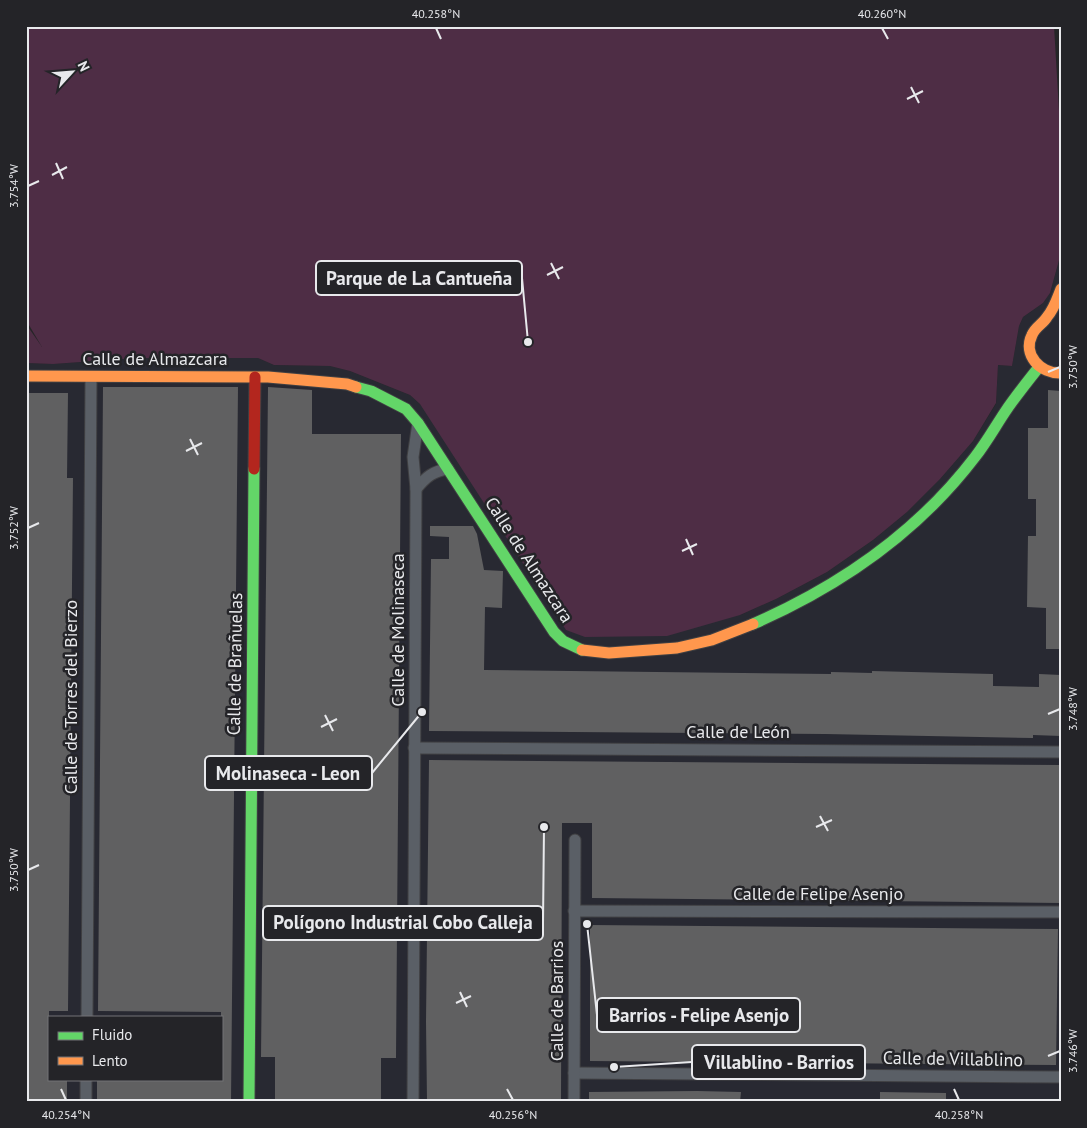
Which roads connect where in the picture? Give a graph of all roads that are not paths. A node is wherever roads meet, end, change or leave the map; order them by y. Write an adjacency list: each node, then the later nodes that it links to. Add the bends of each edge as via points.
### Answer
1 (1061, 289): 3 (street)
2 (1061, 320): 3 (street)
3 (1044, 322): 4 (street, via 1034,330 1029,343 1031,356)
4 (1038, 367): 5 (street, via 1047,372); 10 (street, Calle de Almazcara, via 975,457 895,542 822,592 755,624 686,647 606,654 569,646 554,632)
5 (1061, 373)
6 (26, 376): 7 (street, Calle de Almazcara)
7 (91, 376): 8 (street, Calle de Almazcara); 17 (street, Calle de Torres del Bierzo)
8 (255, 377): 9 (street, Calle de Almazcara, via 347,384 371,391 406,409); 22 (street, Calle de Brañuelas)
9 (418, 423): 10 (street, Calle de Almazcara); 11 (street, Calle de Molinaseca, via 413,458)
10 (448, 470): 11 (street, via 430,474)
11 (416, 489): 12 (street, Calle de Molinaseca)
12 (414, 748): 13 (street, Calle de León); 23 (street, Calle de Molinaseca)
13 (1061, 752)
14 (575, 840): 15 (street, Calle de Barrios)
15 (574, 911): 16 (street, Calle de Felipe Asenjo); 18 (street, Calle de Barrios)
16 (1061, 912)
17 (87, 1016)
18 (574, 1073): 19 (street, Calle de Villablino); 24 (street, Calle de Barrios)
19 (1061, 1077)
20 (86, 1080): 21 (street)
21 (86, 1102)
22 (249, 1102)
23 (412, 1102)
24 (574, 1102)

